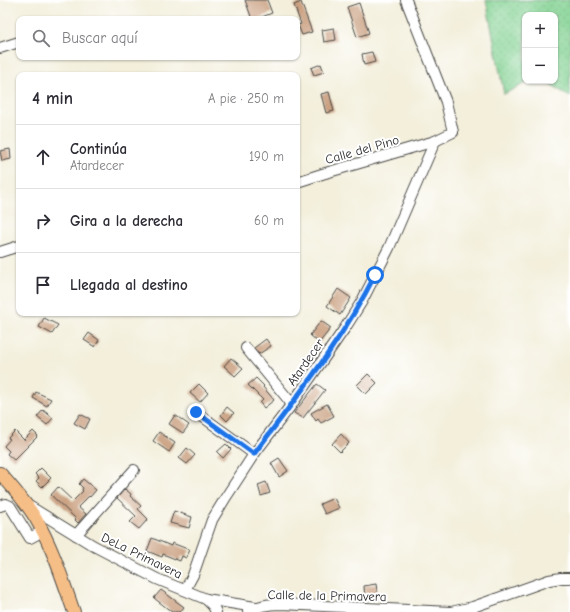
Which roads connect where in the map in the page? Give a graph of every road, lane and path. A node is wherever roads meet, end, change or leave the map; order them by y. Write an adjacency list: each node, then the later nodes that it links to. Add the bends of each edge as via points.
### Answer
1 (406, 0): 4 (street, via 446,102 453,132)
2 (16, 43): 3 (street)
3 (0, 48)
4 (435, 141): 5 (street, Calle del Pino); 9 (street, Atardecer, via 389,248 362,301)
5 (300, 181)
6 (16, 247): 7 (street)
7 (0, 252)
8 (246, 348): 9 (street)
9 (292, 404): 11 (street, Atardecer)
10 (196, 412): 11 (street)
11 (254, 454): 19 (street, Atardecer, via 212,520 193,575)
12 (134, 470): 17 (street)
13 (0, 473): 14 (main road)
14 (27, 505): 16 (main road); 17 (street, DeLa Primavera)
15 (0, 506): 16 (street, via 8,504 30,538)
16 (43, 531): 22 (main road)
17 (76, 535): 19 (street, DeLa Primavera, via 157,579)
18 (570, 578): 21 (street, Calle de la Primavera, via 555,579 451,612 281,604)
19 (185, 590): 20 (street, DeLa Primavera)
20 (206, 599): 21 (street, DeLa Primavera); 23 (street)
21 (251, 610)
22 (74, 612)
23 (216, 612)

